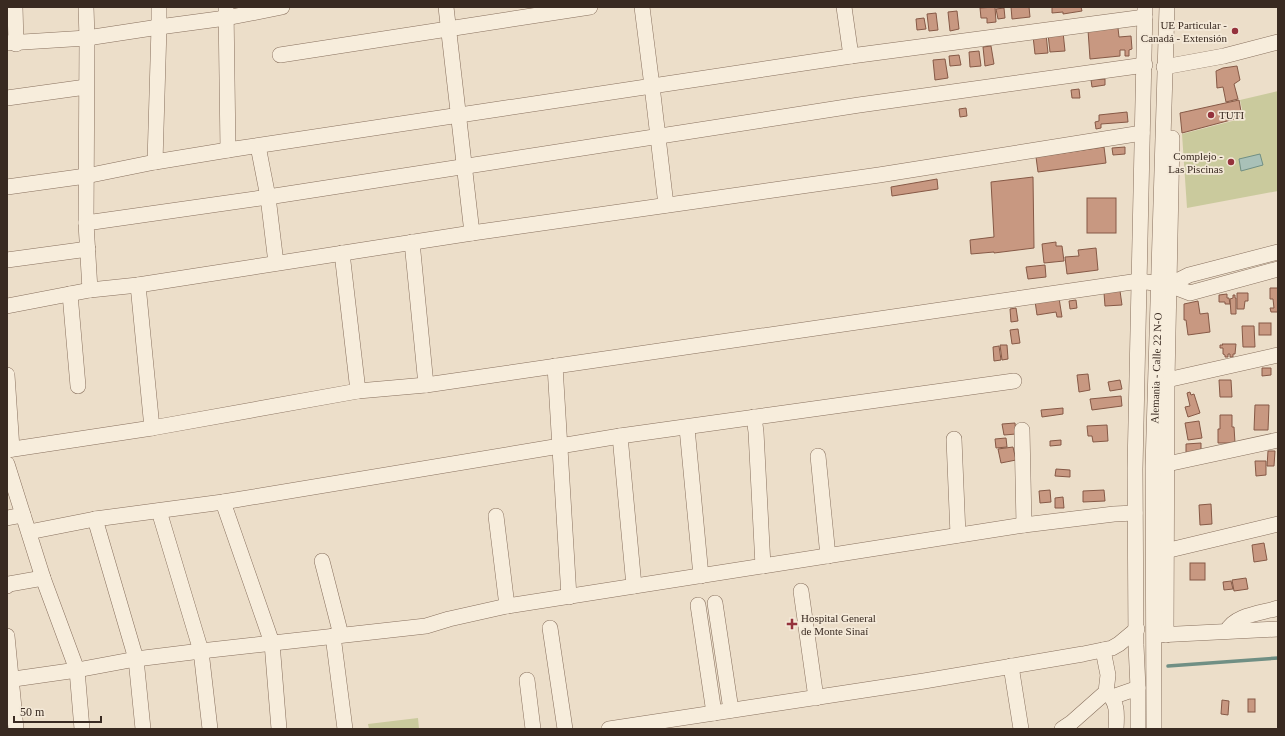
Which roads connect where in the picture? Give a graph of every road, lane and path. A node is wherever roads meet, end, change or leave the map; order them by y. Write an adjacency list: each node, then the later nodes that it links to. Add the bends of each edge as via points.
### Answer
1 (15, 7): 16 (street)
2 (86, 7): 14 (street)
3 (158, 7): 12 (street)
4 (282, 7): 11 (street)
5 (446, 7): 13 (street)
6 (590, 7): 13 (street)
7 (642, 7): 21 (street)
8 (844, 7): 18 (street)
9 (1167, 7): 20 (street, Alemania - Calle 22 N-O)
10 (1145, 12): 18 (street); 19 (street, Alemania - Calle 22 N-O)
11 (226, 13): 12 (street); 28 (street)
12 (159, 26): 14 (street); 29 (street)
13 (448, 28): 17 (street); 24 (street)
14 (87, 38): 16 (street); 22 (street)
15 (1278, 42): 20 (street, via 1224,56)
16 (11, 44)
17 (280, 55)
18 (852, 56): 21 (street)
19 (1145, 65): 25 (street, Alemania - Calle 22 N-O); 26 (street)
20 (1169, 66): 46 (street, Alemania - Calle 22 N-O)
21 (652, 86): 24 (street); 26 (street)
22 (86, 87): 23 (street); 31 (street)
23 (7, 98)
24 (459, 116): 27 (street); 30 (street)
25 (1142, 133): 34 (street, via 879,176); 44 (street, Alemania - Calle 22 N-O)
26 (658, 136): 30 (street); 34 (street)
27 (258, 146): 28 (street); 33 (street)
28 (228, 150): 29 (street)
29 (155, 162): 31 (street)
30 (464, 166): 33 (street); 36 (street)
31 (86, 176): 32 (street); 35 (street)
32 (7, 187)
33 (268, 197): 35 (street); 42 (street)
34 (666, 205): 36 (street)
35 (86, 223): 38 (street)
36 (472, 233): 37 (street)
37 (412, 242): 40 (street); 56 (street)
38 (88, 249): 41 (street); 47 (street)
39 (1278, 252): 46 (street)
40 (342, 253): 42 (street); 57 (street)
41 (7, 260)
42 (276, 263): 45 (street)
43 (1278, 269): 46 (street, via 1190,293)
44 (1139, 281): 46 (street); 51 (street); 72 (street, Alemania - Calle 22 N-O)
45 (138, 285): 47 (street); 59 (street)
46 (1164, 285): 54 (street, Alemania - Calle 22 N-O)
47 (90, 290): 48 (street)
48 (70, 294): 49 (street); 55 (street)
49 (7, 306)
50 (1278, 355): 54 (street)
51 (555, 366): 56 (street); 65 (street)
52 (7, 375): 66 (street)
53 (1014, 381): 58 (street)
54 (1161, 382): 69 (street, Alemania - Calle 22 N-O)
55 (78, 386)
56 (426, 386): 57 (street)
57 (358, 391): 59 (street)
58 (754, 417): 60 (street); 84 (street)
59 (152, 428): 66 (street)
60 (687, 428): 62 (street); 85 (street)
61 (1022, 430): 78 (street)
62 (620, 436): 65 (street); 88 (street)
63 (954, 439): 80 (street)
64 (1278, 440): 69 (street)
65 (560, 446): 70 (street); 90 (street)
66 (9, 449)
67 (818, 456): 82 (street)
68 (7, 464): 73 (street)
69 (1159, 466): 81 (street, Alemania - Calle 22 N-O)
70 (223, 502): 71 (street); 102 (street)
71 (159, 511): 76 (street); 103 (street)
72 (1135, 513): 78 (street); 96 (street, Alemania - Calle 22 N-O)
73 (23, 515): 75 (street); 79 (street)
74 (496, 516): 93 (street)
75 (7, 518)
76 (96, 519): 79 (street); 105 (street)
77 (1278, 524): 81 (street)
78 (1024, 525): 80 (street)
79 (29, 532): 86 (street)
80 (958, 535): 82 (street)
81 (1159, 553): 100 (street, Alemania - Calle 22 N-O)
82 (828, 556): 84 (street)
83 (322, 561): 99 (street)
84 (763, 566): 85 (street)
85 (701, 576): 88 (street)
86 (43, 578): 87 (street); 107 (street)
87 (7, 586)
88 (634, 586): 90 (street)
89 (800, 591): 112 (street)
90 (569, 596): 93 (street)
91 (715, 603): 113 (street)
92 (698, 605): 114 (street)
93 (507, 606): 99 (street, via 426,626)
94 (1278, 608): 98 (street, via 1237,619)
95 (550, 628): 123 (street)
96 (1137, 629): 104 (street, via 1119,644); 110 (street, Alemania - Calle 22 N-O)
97 (1278, 629): 98 (street)
98 (1226, 631): 100 (street)
99 (337, 635): 102 (street); 121 (street)
100 (1160, 635): 129 (street, Alemania - Calle 22 N-O)
101 (7, 636): 108 (street)
102 (272, 643): 103 (street); 120 (street)
103 (201, 650): 105 (street); 119 (street)
104 (1103, 650): 106 (street); 111 (street)
105 (136, 660): 107 (street); 118 (street)
106 (1011, 666): 112 (street); 125 (street)
107 (77, 670): 108 (street); 117 (street)
108 (10, 680): 116 (street)
109 (527, 680): 122 (street)
110 (1138, 688): 111 (street); 128 (street, Alemania - Calle 22 N-O)
111 (1109, 694): 126 (street); 127 (street, via 1117,714)
112 (816, 698): 113 (street)
113 (731, 710): 114 (street)
114 (714, 713): 115 (street)
115 (682, 724): 124 (street)
116 (16, 729)
117 (82, 729)
118 (143, 729)
119 (210, 729)
120 (279, 729)
121 (345, 729)
122 (533, 729)
123 (565, 729)
124 (609, 729)
125 (1021, 729)
126 (1062, 729)
127 (1116, 729)
128 (1138, 729)
129 (1154, 729)

